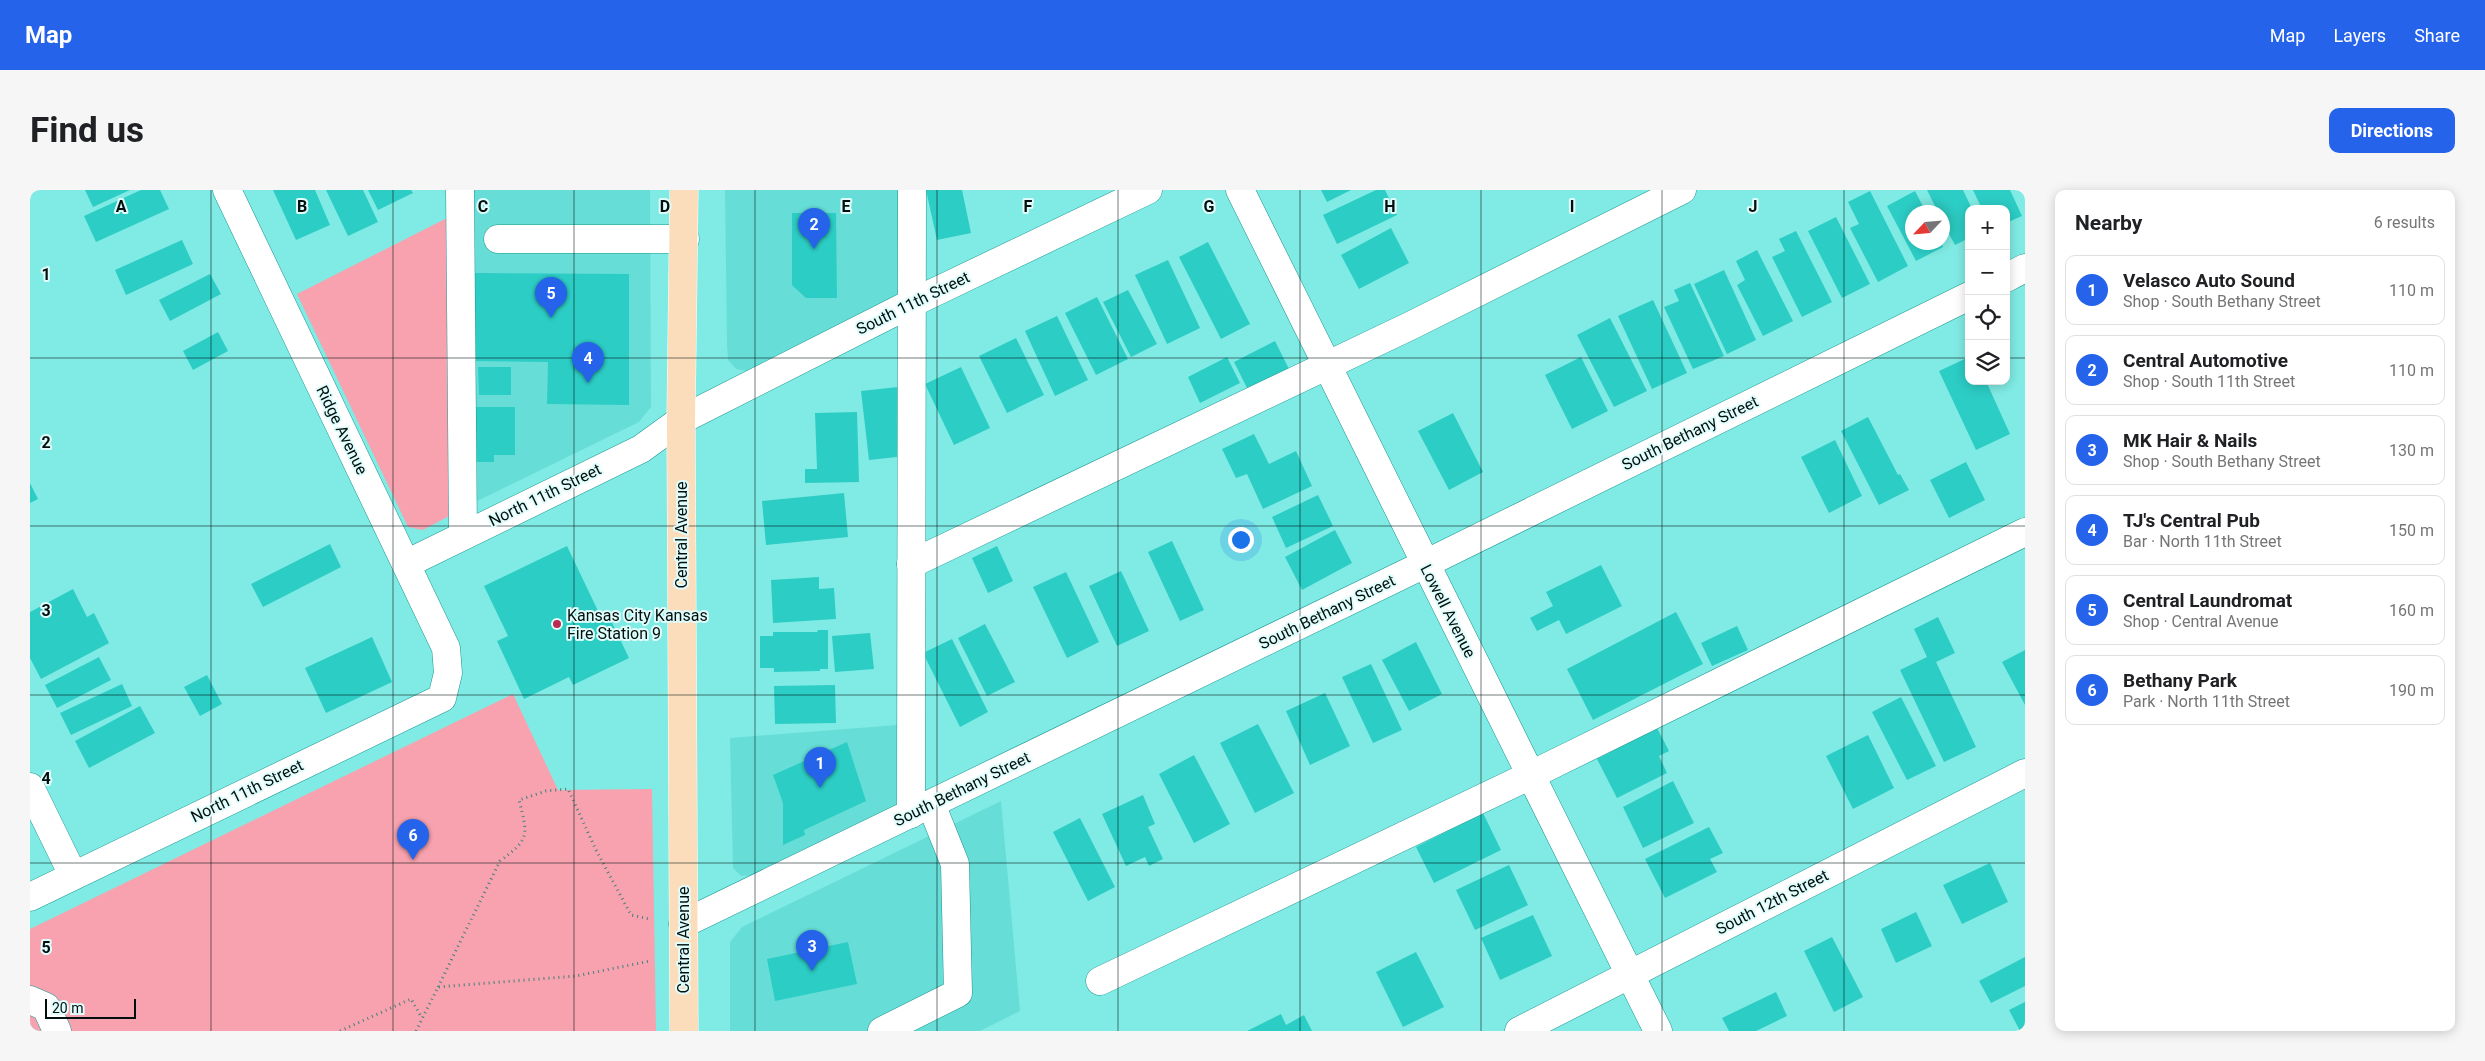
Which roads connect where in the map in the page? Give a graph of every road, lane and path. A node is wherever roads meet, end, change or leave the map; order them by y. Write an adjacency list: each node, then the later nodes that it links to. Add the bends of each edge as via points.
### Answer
1 (226, 190): 18 (street, Ridge Avenue)
2 (460, 190): 17 (street)
3 (684, 190): 9 (main road, Central Avenue)
4 (912, 190): 13 (street)
5 (1148, 190): 13 (street, South 11th Street)
6 (1240, 190): 14 (street, Lowell Avenue)
7 (1682, 190): 14 (street, via 1412,325)
8 (498, 238): 9 (street)
9 (685, 239): 15 (main road, Central Avenue)
10 (2025, 268): 11 (street)
11 (2010, 276)
12 (1965, 298): 20 (street, South Bethany Street)
13 (912, 303): 15 (street, South 11th Street); 19 (street)
14 (1326, 364): 19 (street); 20 (street, Lowell Avenue)
15 (681, 420): 17 (street, North 11th Street, via 641,449); 29 (main road, Central Avenue)
16 (2025, 532): 23 (street)
17 (463, 535): 18 (street, North 11th Street)
18 (406, 564): 21 (street, Ridge Avenue, via 446,648)
19 (911, 564): 25 (street)
20 (1425, 564): 23 (street, Lowell Avenue); 25 (street, South Bethany Street)
21 (448, 673): 26 (street, North 11th Street, via 442,698)
22 (2025, 773): 31 (street, South 12th Street)
23 (1531, 775): 31 (street, Lowell Avenue); 32 (street)
24 (30, 787): 26 (street)
25 (921, 809): 29 (street, South Bethany Street); 40 (street, via 955,864 958,993)
26 (73, 875): 27 (street, North 11th Street)
27 (30, 897)
28 (649, 919): 33 (path, via 631,915 568,790 546,791 519,800 525,837 519,847 500,861)
29 (683, 924): 39 (main road, Central Avenue)
30 (650, 961): 33 (path, via 576,976)
31 (1630, 975): 41 (street, South 12th Street); 42 (street, Lowell Avenue)
32 (1100, 982)
33 (438, 987): 35 (path)
34 (30, 1000): 36 (street, via 46,1007)
35 (423, 1018): 37 (path, via 411,999); 38 (path)
36 (57, 1031)
37 (340, 1031)
38 (416, 1031)
39 (684, 1031)
40 (882, 1031)
41 (1519, 1031)
42 (1658, 1031)

